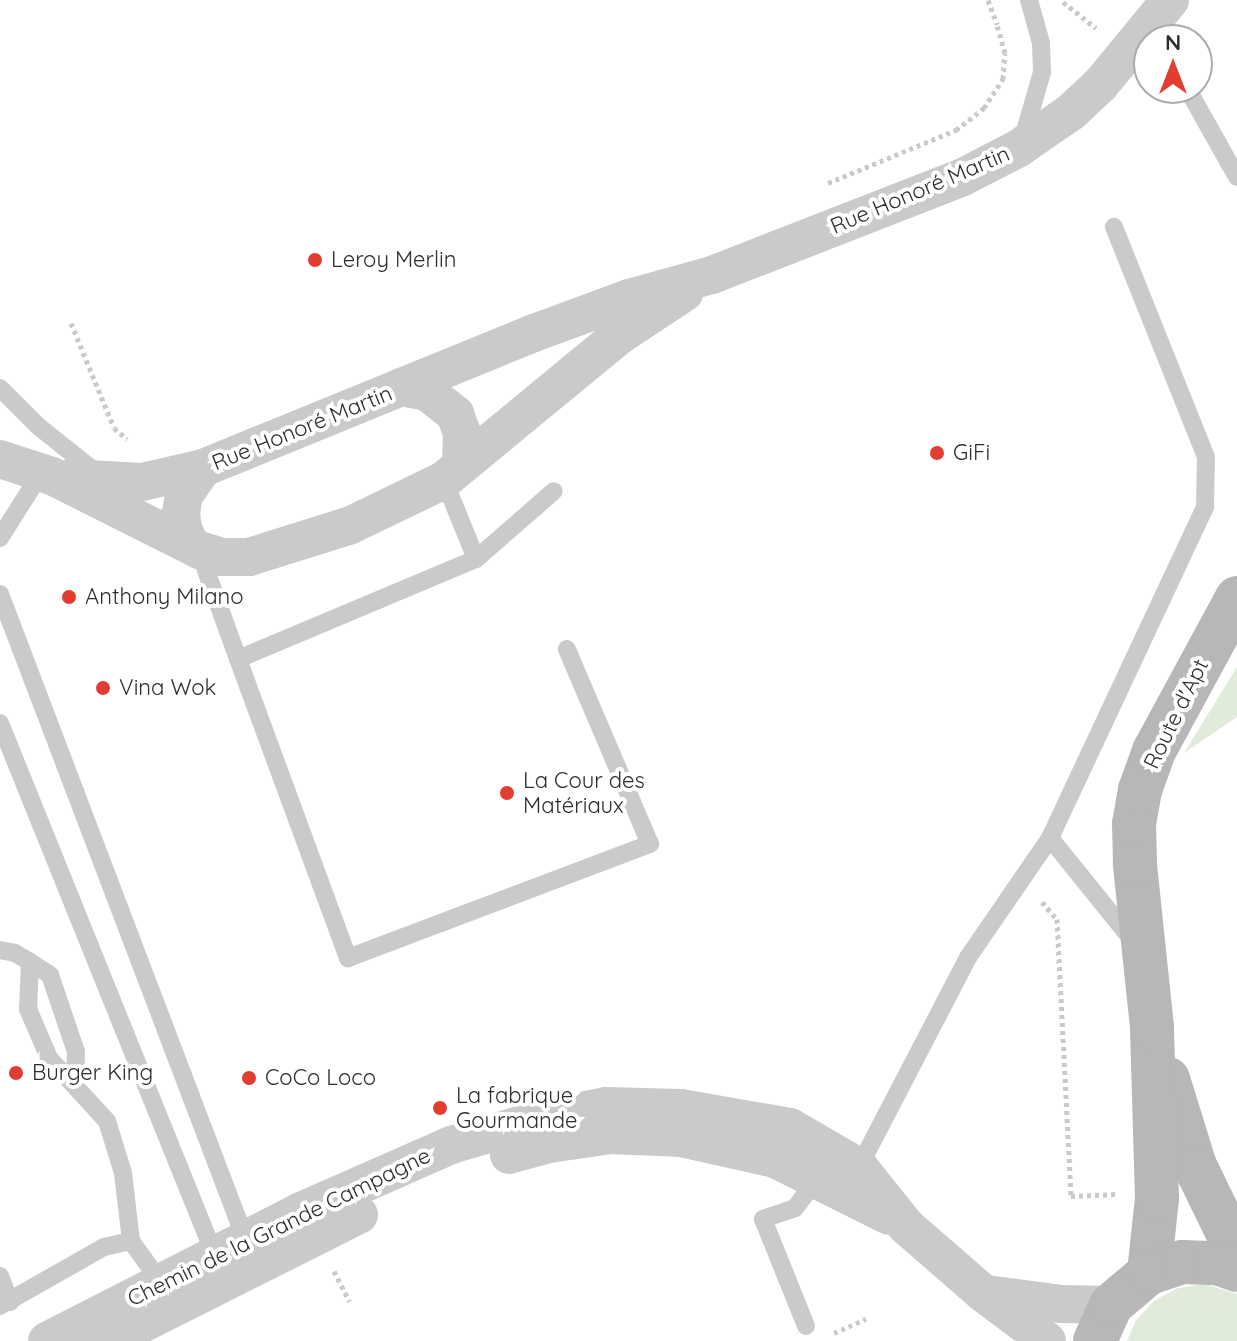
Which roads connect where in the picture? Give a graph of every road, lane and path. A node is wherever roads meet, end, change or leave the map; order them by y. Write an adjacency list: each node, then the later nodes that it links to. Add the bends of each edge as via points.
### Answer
1 (1029, 0): 6 (lane, via 1041,43 1042,72)
2 (1170, 0): 3 (street, Rue Honoré Martin)
3 (1155, 24)
4 (1133, 52): 6 (street, Rue Honoré Martin, via 1071,112)
5 (1196, 104): 7 (lane)
6 (1019, 148): 9 (street, Rue Honoré Martin, via 963,177)
7 (1237, 177)
8 (1114, 227): 26 (lane, via 1206,457 1205,507)
9 (712, 275): 10 (street, Rue Honoré Martin, via 629,298); 14 (street, Rue Honoré Martin, via 620,335)
10 (401, 387): 13 (street, Rue Honoré Martin); 14 (street, Rue Honoré Martin, via 427,392 455,414 462,433)
11 (0, 388): 16 (lane)
12 (0, 459): 15 (street, Rue Honoré Martin)
13 (203, 468): 16 (street, Rue Honoré Martin, via 142,482); 19 (street, Rue Honoré Martin, via 184,495 181,513 183,529)
14 (452, 472): 19 (street, Rue Honoré Martin, via 351,525 276,550 222,557); 20 (lane)
15 (46, 474): 16 (street, Rue Honoré Martin); 18 (lane); 19 (street, Rue Honoré Martin)
16 (107, 481)
17 (554, 491): 20 (lane)
18 (0, 538)
19 (195, 547): 24 (lane)
20 (476, 559): 24 (lane)
21 (0, 594): 38 (lane)
22 (1237, 598): 29 (main road, Route d'Apt, via 1154,751 1140,790 1134,824)
23 (567, 649): 24 (lane, via 650,844 348,958)
24 (238, 659)
25 (0, 723): 38 (lane)
26 (1050, 838): 27 (lane); 29 (lane)
27 (1016, 886): 33 (lane, via 969,956); 35 (path, via 1044,903 1057,919 1071,1196)
28 (0, 950): 30 (lane)
29 (1144, 954): 31 (main road, Route d'Apt)
30 (30, 962): 32 (lane, via 28,1009 49,1058); 32 (lane, via 50,975 76,1052)
31 (1152, 1027): 39 (main road, Route d'Apt, via 1195,1166); 41 (main road, Route d'Apt, via 1157,1198)
32 (75, 1084): 37 (lane, via 107,1121 123,1173)
33 (859, 1167): 36 (street, Chemin de la Grande Campagne); 38 (street, Chemin de la Grande Campagne, via 790,1127 681,1108 606,1106 451,1145)
34 (818, 1178): 36 (street, Chemin de la Grande Campagne); 44 (street, Chemin de la Grande Campagne, via 775,1159 681,1138 611,1135 549,1144 464,1168); 48 (lane, via 795,1208 763,1219)
35 (1133, 1193)
36 (906, 1226): 43 (street, Chemin de la Grande Campagne)
37 (131, 1241): 44 (lane); 45 (lane, via 104,1247)
38 (231, 1248): 44 (street, Chemin de la Grande Campagne)
39 (1237, 1252)
40 (1237, 1270): 41 (main road, via 1217,1263 1182,1262)
41 (1149, 1273): 47 (main road)
42 (0, 1276): 45 (lane)
43 (983, 1293): 47 (street, via 1062,1304); 52 (street, Chemin de la Grande Campagne)
44 (164, 1297): 50 (street, Chemin de la Grande Campagne); 51 (street, Chemin de la Grande Campagne)
45 (5, 1304)
46 (866, 1319): 49 (path)
47 (1103, 1323)
48 (806, 1326)
49 (829, 1335)
50 (47, 1341)
51 (108, 1341)
52 (1047, 1341)

